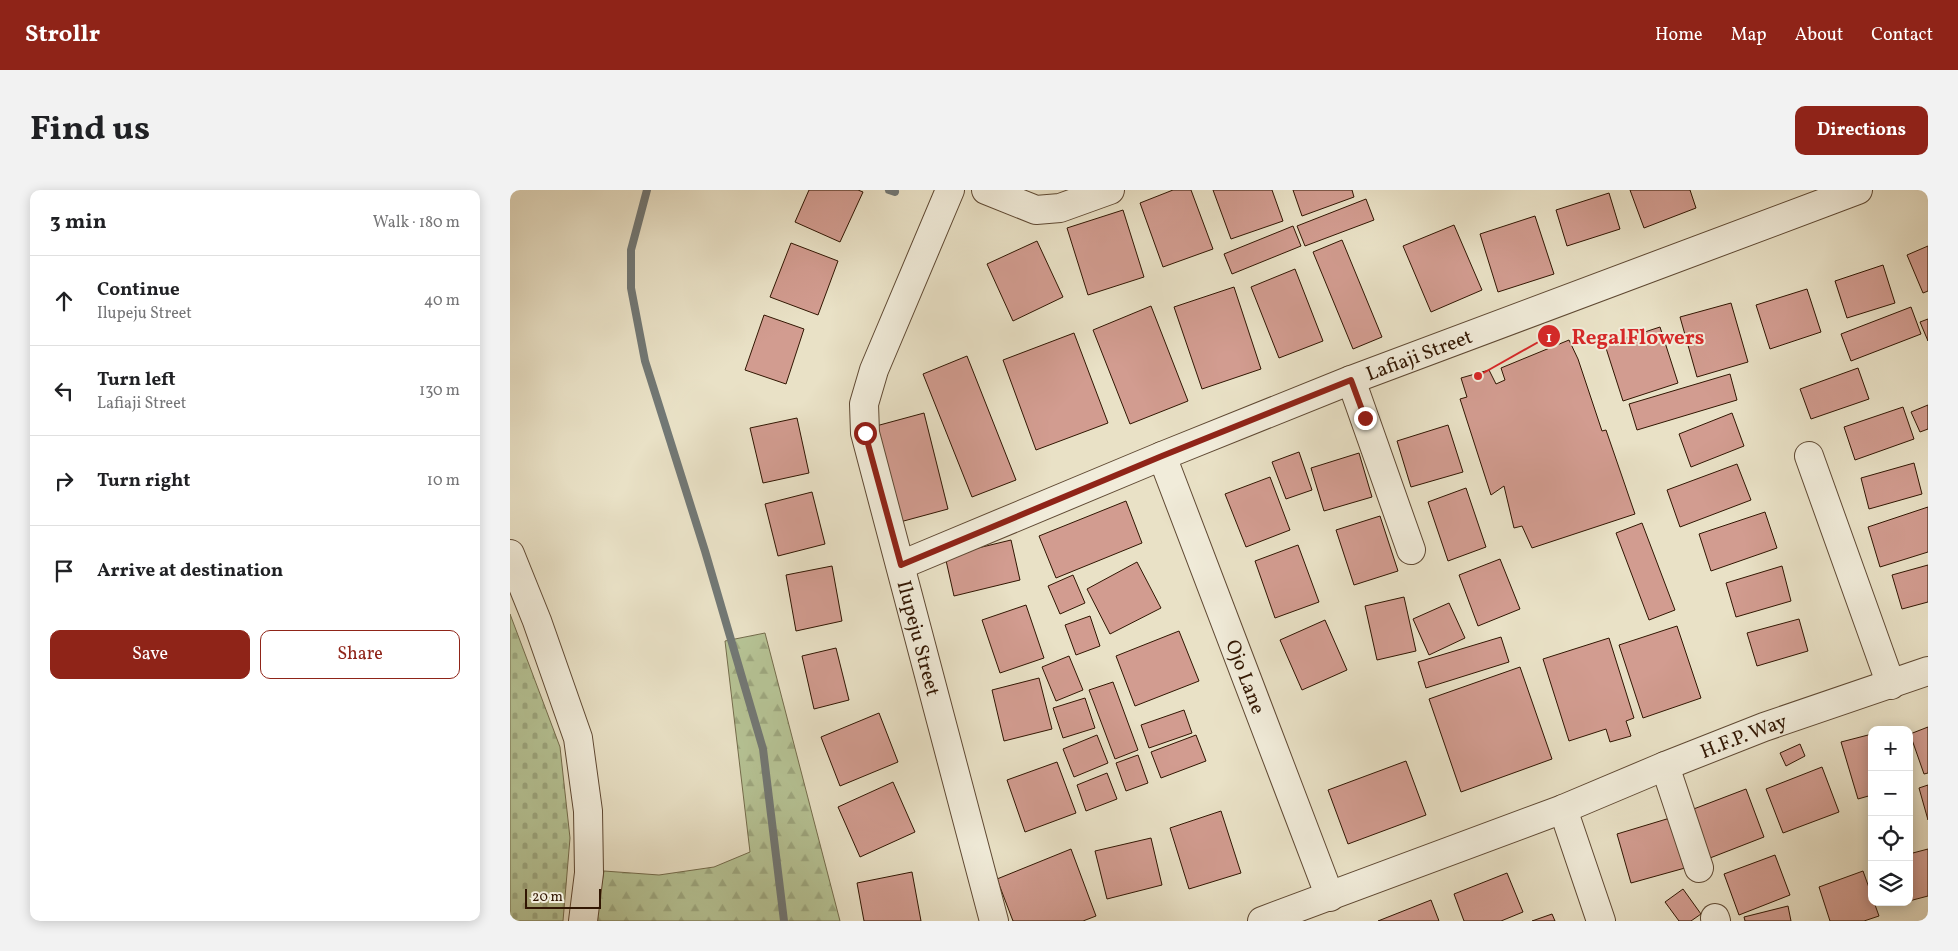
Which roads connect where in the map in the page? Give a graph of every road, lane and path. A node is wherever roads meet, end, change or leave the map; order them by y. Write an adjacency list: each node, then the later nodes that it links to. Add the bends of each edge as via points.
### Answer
1 (950, 190): 10 (street, Ilupeju Street, via 874,370 864,404 865,433)
2 (986, 190): 3 (street, via 1036,210 1060,208)
3 (1110, 190)
4 (1858, 190): 5 (street, Lafiaji Street)
5 (1351, 380): 6 (street, Lafiaji Street); 8 (street)
6 (1162, 456): 10 (street, Lafiaji Street); 16 (street, Ojo Lane)
7 (1809, 456): 12 (street)
8 (1412, 550)
9 (510, 554): 17 (street, via 578,738 588,811 589,873)
10 (901, 565): 18 (street, Ilupeju Street)
11 (1928, 671): 12 (street, H.F.P. Way)
12 (1891, 685): 13 (street, H.F.P. Way, via 1764,727)
13 (1665, 766): 14 (street, H.F.P. Way); 15 (street)
14 (1563, 809): 16 (street, H.F.P. Way); 20 (street)
15 (1699, 868)
16 (1330, 897): 19 (street, H.F.P. Way)
17 (583, 921)
18 (994, 921)
19 (1262, 921)
20 (1600, 921)

